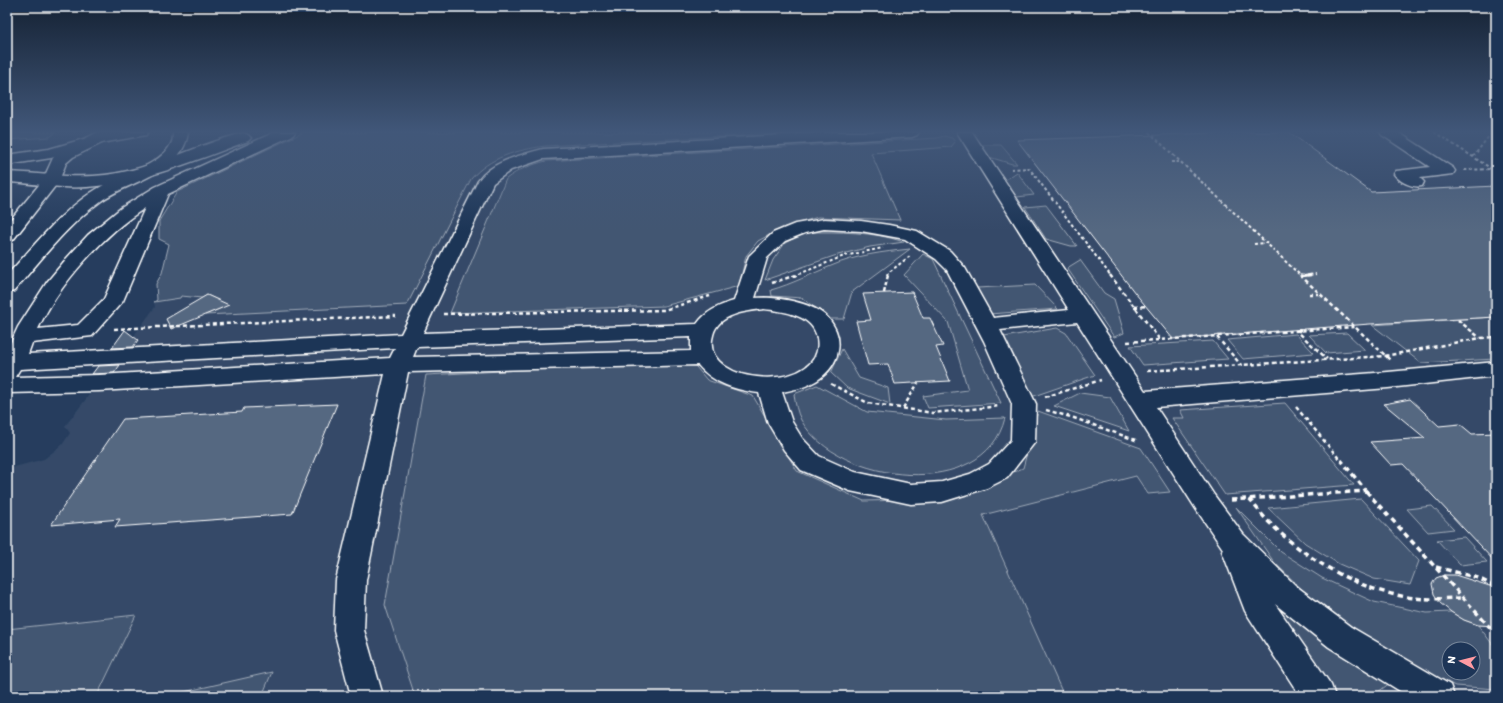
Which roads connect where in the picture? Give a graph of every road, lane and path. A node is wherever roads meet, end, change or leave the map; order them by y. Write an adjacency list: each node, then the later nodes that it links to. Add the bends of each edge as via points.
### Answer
1 (57, 165): 16 (street)
2 (156, 165): 11 (street)
3 (162, 165): 11 (street)
4 (216, 165): 18 (street)
5 (510, 165): 33 (street, via 495,172 486,181)
6 (985, 165): 34 (street)
7 (1182, 165): 20 (path)
8 (1437, 165): 14 (street)
9 (1485, 165): 13 (path)
10 (1496, 168): 13 (path)
11 (150, 169): 16 (street, via 87,182); 26 (street, via 89,202)
12 (1016, 169): 32 (path, via 1029,168)
13 (1492, 169): 14 (path)
14 (1447, 171): 17 (street, via 1402,174)
15 (7, 177): 16 (street)
16 (51, 181): 19 (street)
17 (1416, 182)
18 (161, 191): 40 (street, via 113,301); 41 (street, via 117,219 85,249 36,314)
19 (7, 236)
20 (1266, 243): 22 (path); 25 (path)
21 (927, 244): 27 (path, via 888,273); 30 (street, via 911,235 862,226 824,224 801,228 779,237 758,256); 36 (street, via 943,255 955,268)
22 (1254, 244)
23 (883, 248): 30 (path, via 850,254 806,270)
24 (1316, 274): 25 (path)
25 (1300, 276): 29 (path)
26 (7, 287)
27 (884, 293)
28 (1309, 294): 29 (path)
29 (1319, 294): 37 (path)
30 (746, 297): 33 (path, via 705,298 664,310); 38 (street, via 712,319); 56 (street, via 803,311 818,321 827,334 830,348 824,362)
31 (1147, 306): 32 (path)
32 (1134, 307): 46 (path)
33 (421, 315): 40 (path); 45 (street)
34 (1083, 315): 36 (street); 47 (street)
35 (1458, 320): 44 (path)
36 (986, 325): 63 (street)
37 (1355, 327): 39 (path); 48 (path)
38 (703, 330): 45 (street); 49 (street, via 699,344)
39 (1300, 330): 42 (path); 50 (path)
40 (84, 331): 41 (street)
41 (24, 337): 51 (street)
42 (1217, 337): 46 (path); 53 (path)
43 (1496, 337): 44 (path)
44 (1480, 338): 48 (path)
45 (409, 340): 51 (street); 52 (street)
46 (1160, 340): 47 (path)
47 (1102, 344): 55 (street)
48 (1385, 356): 50 (path); 57 (path)
49 (703, 358): 52 (street); 60 (street, via 728,379)
50 (1327, 360): 53 (path)
51 (9, 365)
52 (398, 365): 59 (street, via 99,383); 74 (street, via 351,580 349,630)
53 (1241, 365): 55 (path)
54 (1496, 369): 57 (street)
55 (1121, 373): 62 (street); 63 (path)
56 (811, 374): 60 (street, via 792,382); 64 (path, via 868,403)
57 (1409, 378): 61 (street)
58 (918, 383): 64 (path)
59 (7, 385)
60 (769, 386): 63 (street, via 780,423 810,463 850,481 911,494 942,492 998,471 1023,442)
61 (1280, 389): 62 (street); 66 (path)
62 (1138, 400): 65 (street)
63 (1024, 404): 64 (path, via 934,413); 65 (path, via 1074,418)
64 (903, 408)
65 (1174, 454): 68 (street)
66 (1366, 491): 67 (path); 70 (path)
67 (1249, 499): 68 (path); 72 (path, via 1276,529 1307,554 1341,574 1378,590 1408,597)
68 (1205, 502): 69 (street)
69 (1232, 542): 75 (street, via 1256,602); 76 (street, via 1285,595 1340,637)
70 (1436, 567): 71 (path, via 1478,578); 72 (path)
71 (1496, 587)
72 (1463, 598): 73 (path)
73 (1496, 634)
74 (367, 696)
75 (1319, 696)
76 (1438, 696)

